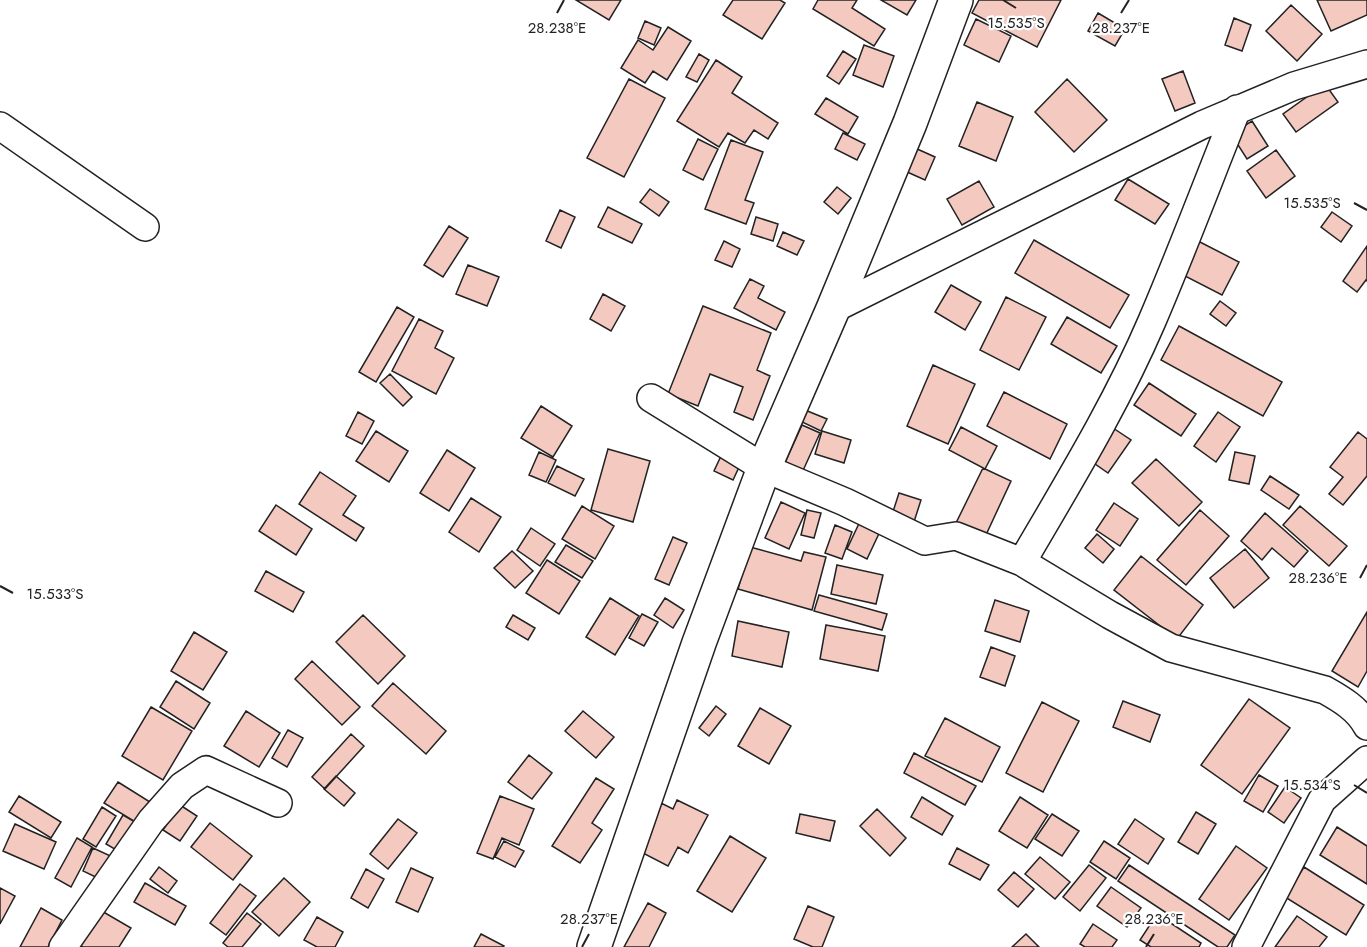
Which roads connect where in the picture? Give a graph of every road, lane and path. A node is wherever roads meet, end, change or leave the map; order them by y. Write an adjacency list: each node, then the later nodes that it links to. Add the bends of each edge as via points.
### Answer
1 (956, 0): 6 (street)
2 (1367, 64): 3 (street, via 1294,86)
3 (1237, 109): 6 (street); 9 (street, via 1132,364)
4 (0, 126): 5 (street)
5 (145, 227)
6 (833, 309): 8 (street)
7 (651, 398): 8 (street)
8 (764, 468): 9 (street, via 925,541 956,536); 14 (street)
9 (1022, 562): 10 (street, via 1171,648 1326,690 1347,702)
10 (1367, 726)
11 (1367, 760): 15 (street, via 1322,800)
12 (278, 803): 13 (street, via 206,770 182,786 152,821)
13 (63, 947)
14 (594, 947)
15 (1246, 947)

